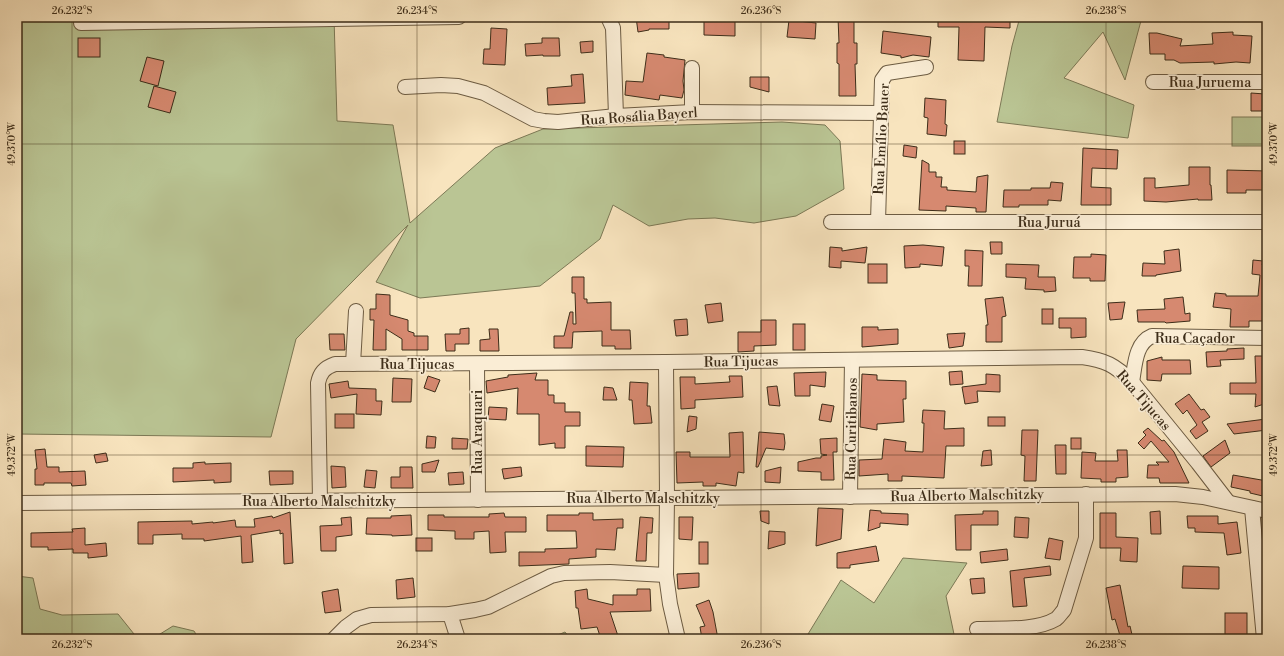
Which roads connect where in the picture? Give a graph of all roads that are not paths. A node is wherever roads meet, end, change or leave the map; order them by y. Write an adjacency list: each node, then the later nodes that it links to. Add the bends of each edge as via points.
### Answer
1 (460, 17): 3 (street)
2 (608, 17): 12 (street, via 613,28)
3 (385, 18): 4 (street)
4 (81, 23)
5 (926, 67): 11 (street, Rua Emílio Bauer, via 887,73 882,80)
6 (692, 68): 10 (street)
7 (1153, 82): 8 (street, Rua Juruema)
8 (1267, 82)
9 (405, 87): 12 (street, Rua Rosália Bayerl, via 458,86 484,92 533,119 544,121)
10 (692, 112): 11 (street, Rua Rosália Bayerl); 12 (street, Rua Rosália Bayerl)
11 (881, 114): 14 (street, Rua Emílio Bauer)
12 (616, 116)
13 (831, 222): 14 (street, Rua Juruá)
14 (878, 222): 15 (street, Rua Juruá)
15 (1267, 222)
16 (356, 311): 20 (street)
17 (1267, 338): 22 (street, Rua Caçador, via 1152,336 1138,349)
18 (852, 360): 19 (street, Rua Tijucas); 22 (street, Rua Tijucas, via 1082,357 1094,358 1113,365); 24 (street, Rua Curitibanos)
19 (666, 362): 21 (street, Rua Tijucas); 25 (street)
20 (353, 364): 21 (street, Rua Tijucas); 27 (street, Rua Tijucas, via 334,364 322,371 319,376)
21 (477, 364): 26 (street, Rua Araquari)
22 (1132, 382): 28 (street, Rua Tijucas)
23 (1086, 494): 24 (street, Rua Alberto Malschitzky); 28 (street, Rua Alberto Malschitzky, via 1175,494); 35 (street, via 1086,538 1064,610 1056,619 1045,624)
24 (850, 497): 25 (street, Rua Alberto Malschitzky)
25 (667, 498): 26 (street, Rua Alberto Malschitzky); 32 (street)
26 (478, 500): 27 (street, Rua Alberto Malschitzky)
27 (320, 501): 29 (street, Rua Alberto Malschitzky)
28 (1228, 502): 30 (street, Rua Alberto Malschitzky)
29 (17, 503)
30 (1252, 508): 31 (street, Rua Alberto Malschitzky); 39 (street)
31 (1267, 511)
32 (666, 575): 33 (street, via 564,573 551,576 488,607); 38 (street)
33 (450, 614): 36 (street, via 371,615 357,619); 37 (street)
34 (977, 629): 35 (street)
35 (1013, 633)
36 (335, 639)
37 (458, 639)
38 (678, 639)
39 (1264, 639)

